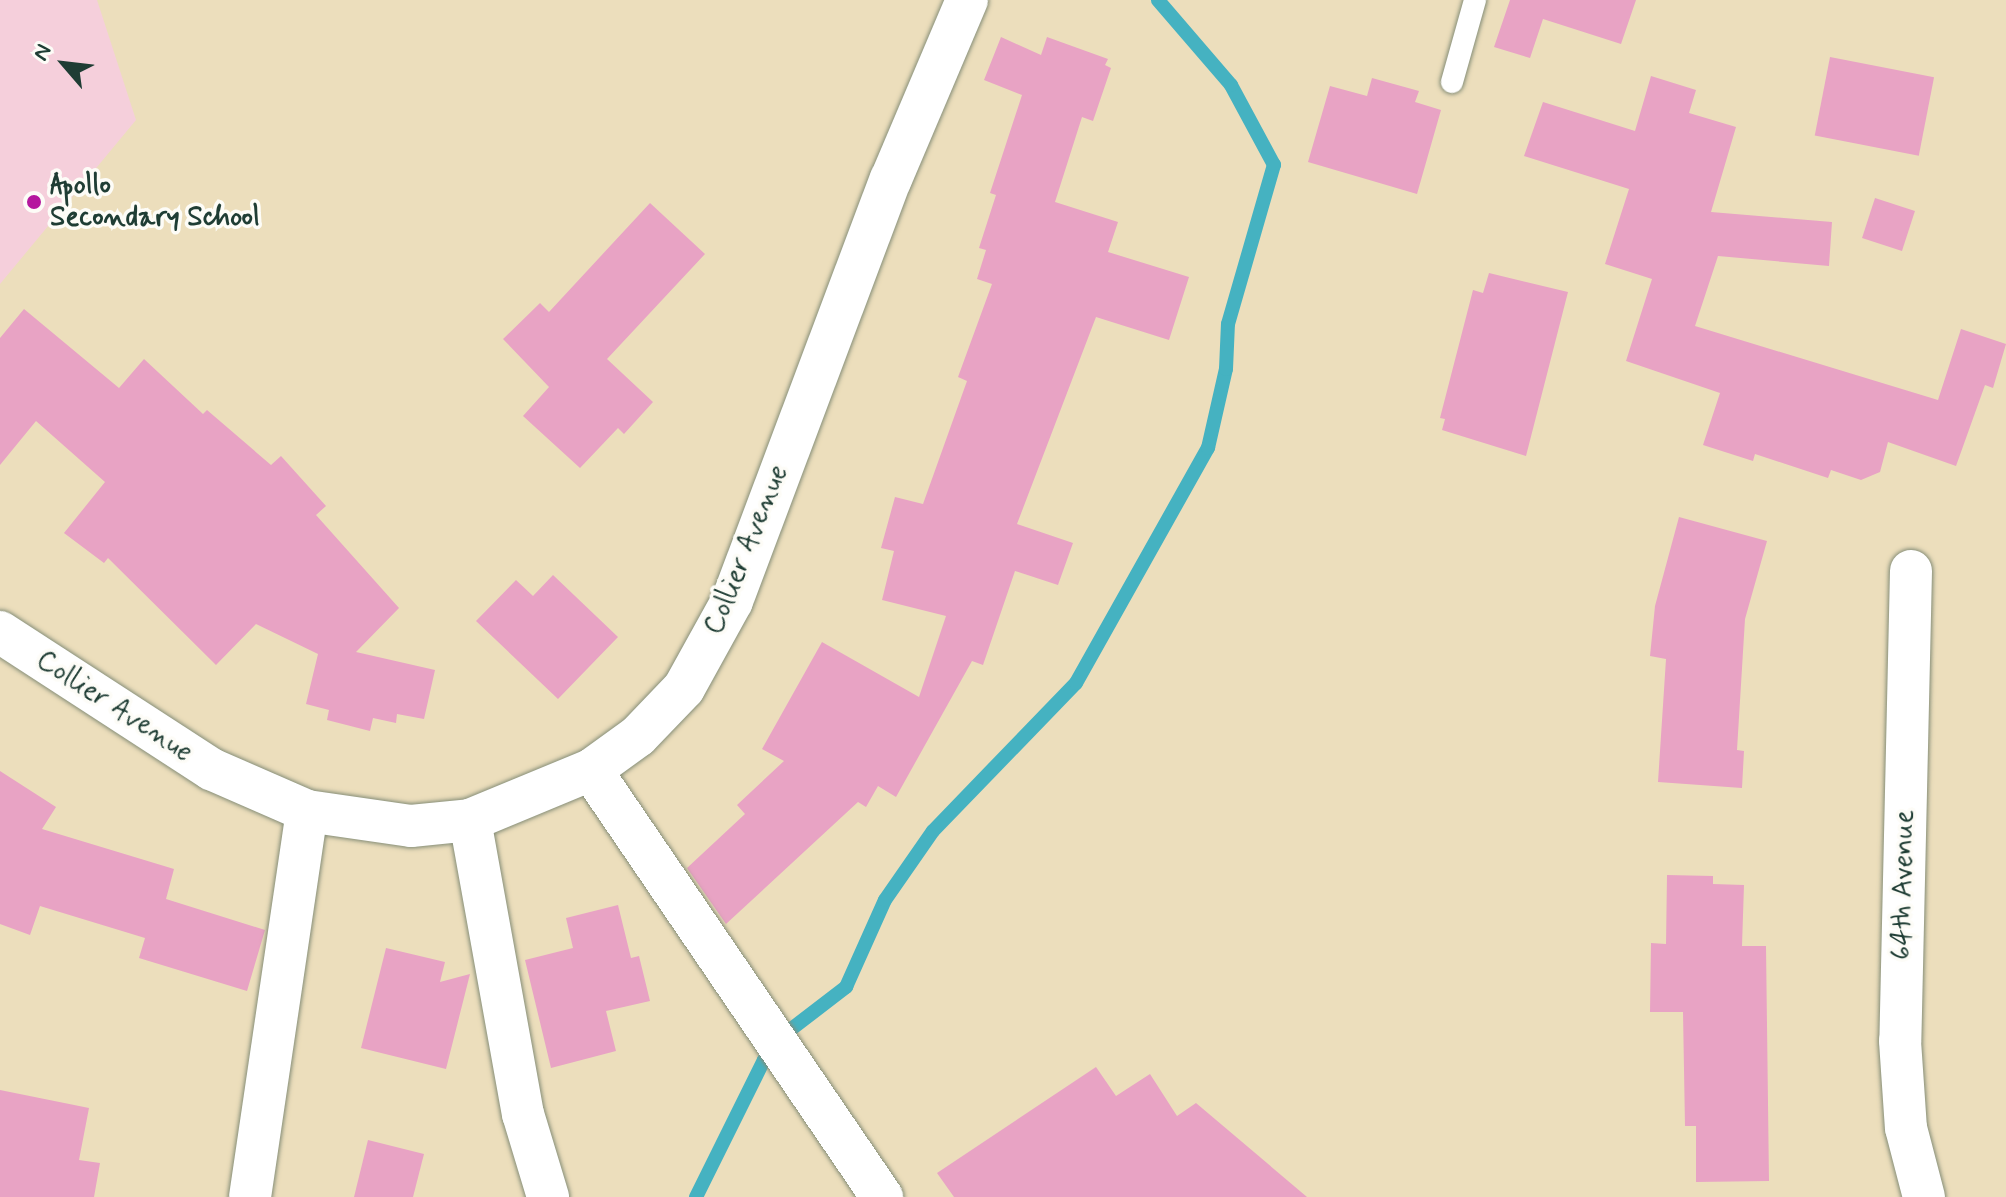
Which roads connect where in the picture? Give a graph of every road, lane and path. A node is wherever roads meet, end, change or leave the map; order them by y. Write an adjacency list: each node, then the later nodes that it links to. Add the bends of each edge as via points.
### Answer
1 (967, 0): 6 (street, Collier Avenue, via 891,179 732,601 684,688 638,736)
2 (1475, 0): 3 (lane)
3 (1452, 82)
4 (1911, 571): 12 (street, 64th Avenue, via 1900,1041 1906,1128)
5 (0, 632): 7 (street, Collier Avenue, via 211,769)
6 (591, 770): 8 (street, Collier Avenue); 11 (street)
7 (307, 811): 8 (street, Collier Avenue, via 411,826); 9 (street)
8 (470, 820): 10 (street, via 523,1114)
9 (250, 1197)
10 (548, 1197)
11 (882, 1197)
12 (1924, 1197)

